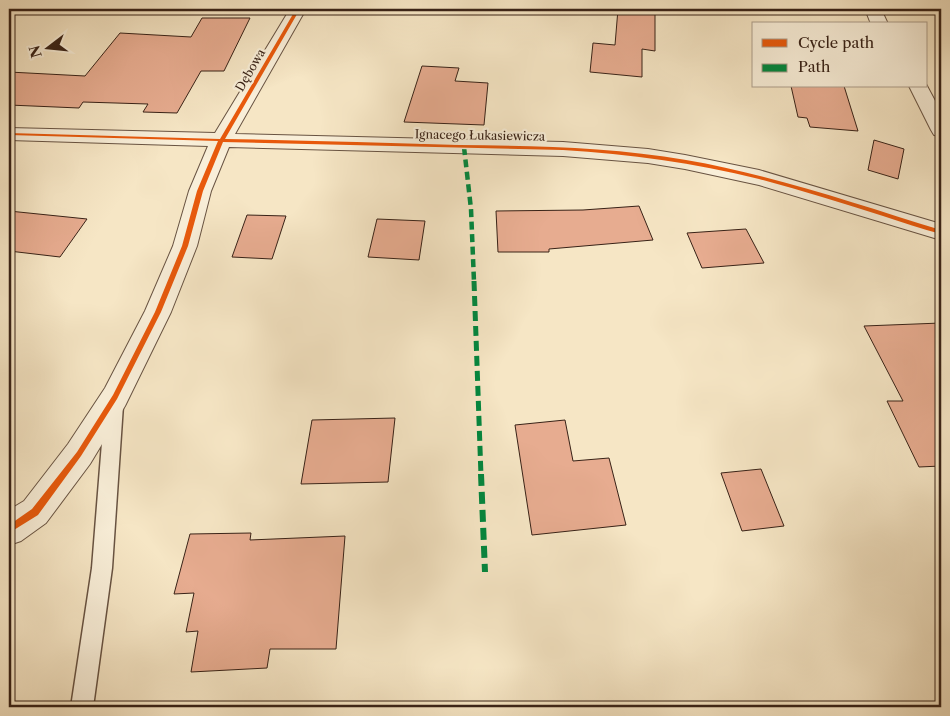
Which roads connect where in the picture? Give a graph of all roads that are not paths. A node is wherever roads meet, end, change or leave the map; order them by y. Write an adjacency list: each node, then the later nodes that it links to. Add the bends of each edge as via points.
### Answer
1 (298, 9): 7 (street, Dębowa)
2 (873, 9): 3 (street)
3 (879, 22)
4 (919, 88): 5 (street)
5 (941, 130)
6 (9, 134): 7 (street, Ignacego Łukasiewicza)
7 (221, 141): 8 (street, Ignacego Łukasiewicza, via 544,148 649,156 721,169 801,189); 9 (street, Dębowa, via 200,191 185,246 158,312)
8 (941, 232)
9 (115, 397): 10 (street, Dębowa, via 79,454 35,512); 11 (lane, via 102,568)
10 (9, 529)
11 (82, 707)

